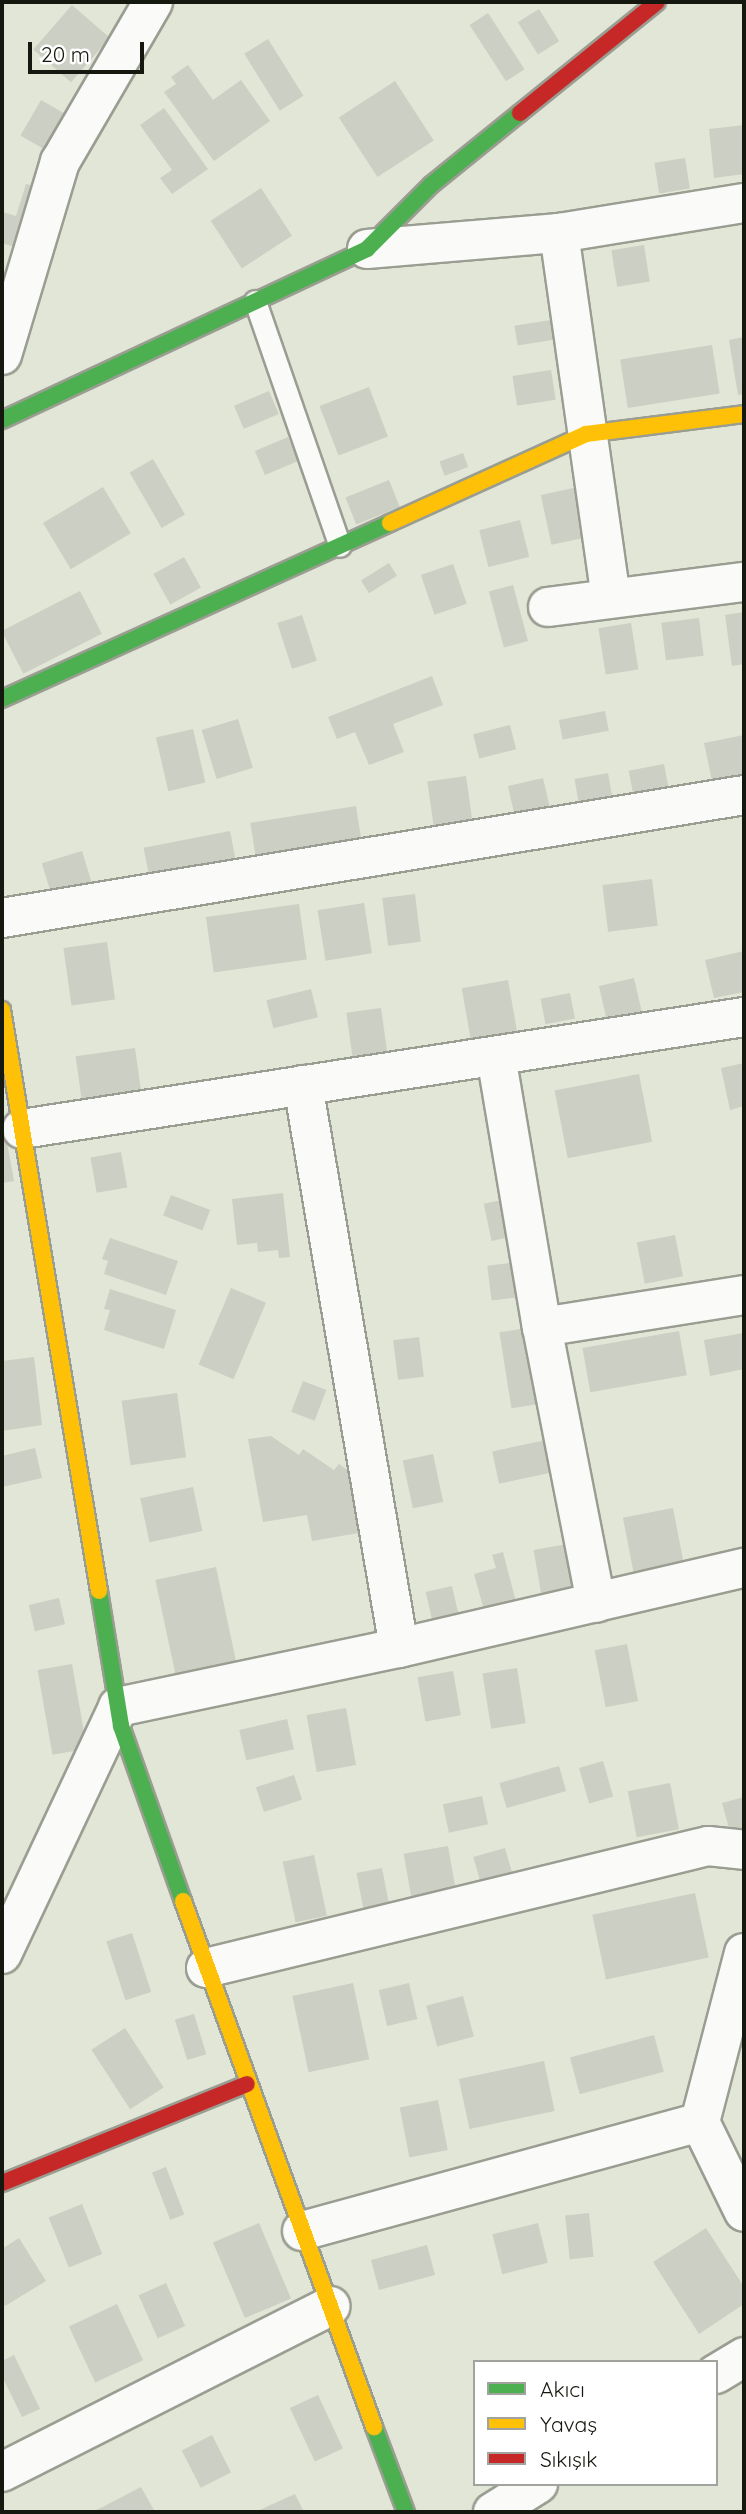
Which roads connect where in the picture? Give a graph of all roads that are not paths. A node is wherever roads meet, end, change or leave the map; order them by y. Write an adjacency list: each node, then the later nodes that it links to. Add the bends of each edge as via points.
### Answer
1 (153, 2): 7 (street, via 60,162)
2 (657, 2): 5 (street, via 431,185)
3 (744, 203): 4 (street)
4 (559, 233): 5 (street); 10 (street)
5 (367, 249): 6 (street)
6 (255, 302): 9 (street); 11 (lane)
7 (2, 355)
8 (744, 414): 10 (street)
9 (2, 420)
10 (586, 434): 11 (street); 13 (street)
11 (340, 545): 15 (street)
12 (744, 582): 13 (street)
13 (611, 598): 14 (street)
14 (548, 607)
15 (2, 699)
16 (744, 795): 17 (street)
17 (2, 918)
18 (2, 1010): 22 (street)
19 (744, 1017): 20 (street)
20 (496, 1056): 21 (street); 24 (street)
21 (303, 1085): 22 (street); 27 (street)
22 (22, 1129): 28 (street)
23 (744, 1295): 24 (street)
24 (542, 1327): 26 (street)
25 (744, 1568): 26 (street)
26 (596, 1603): 27 (street)
27 (399, 1648): 28 (street)
28 (118, 1707): 31 (street); 32 (street)
29 (744, 1850): 32 (street, via 708,1846)
30 (744, 1953): 34 (street)
31 (2, 1954)
32 (206, 1968): 33 (street)
33 (247, 2084): 35 (street); 37 (street)
34 (700, 2122): 36 (street); 37 (street)
35 (2, 2183)
36 (744, 2212)
37 (302, 2231): 38 (street)
38 (330, 2306): 41 (street); 43 (street)
39 (744, 2357): 40 (street)
40 (718, 2373)
41 (2, 2472)
42 (535, 2486): 44 (street)
43 (406, 2512)
44 (493, 2512)

